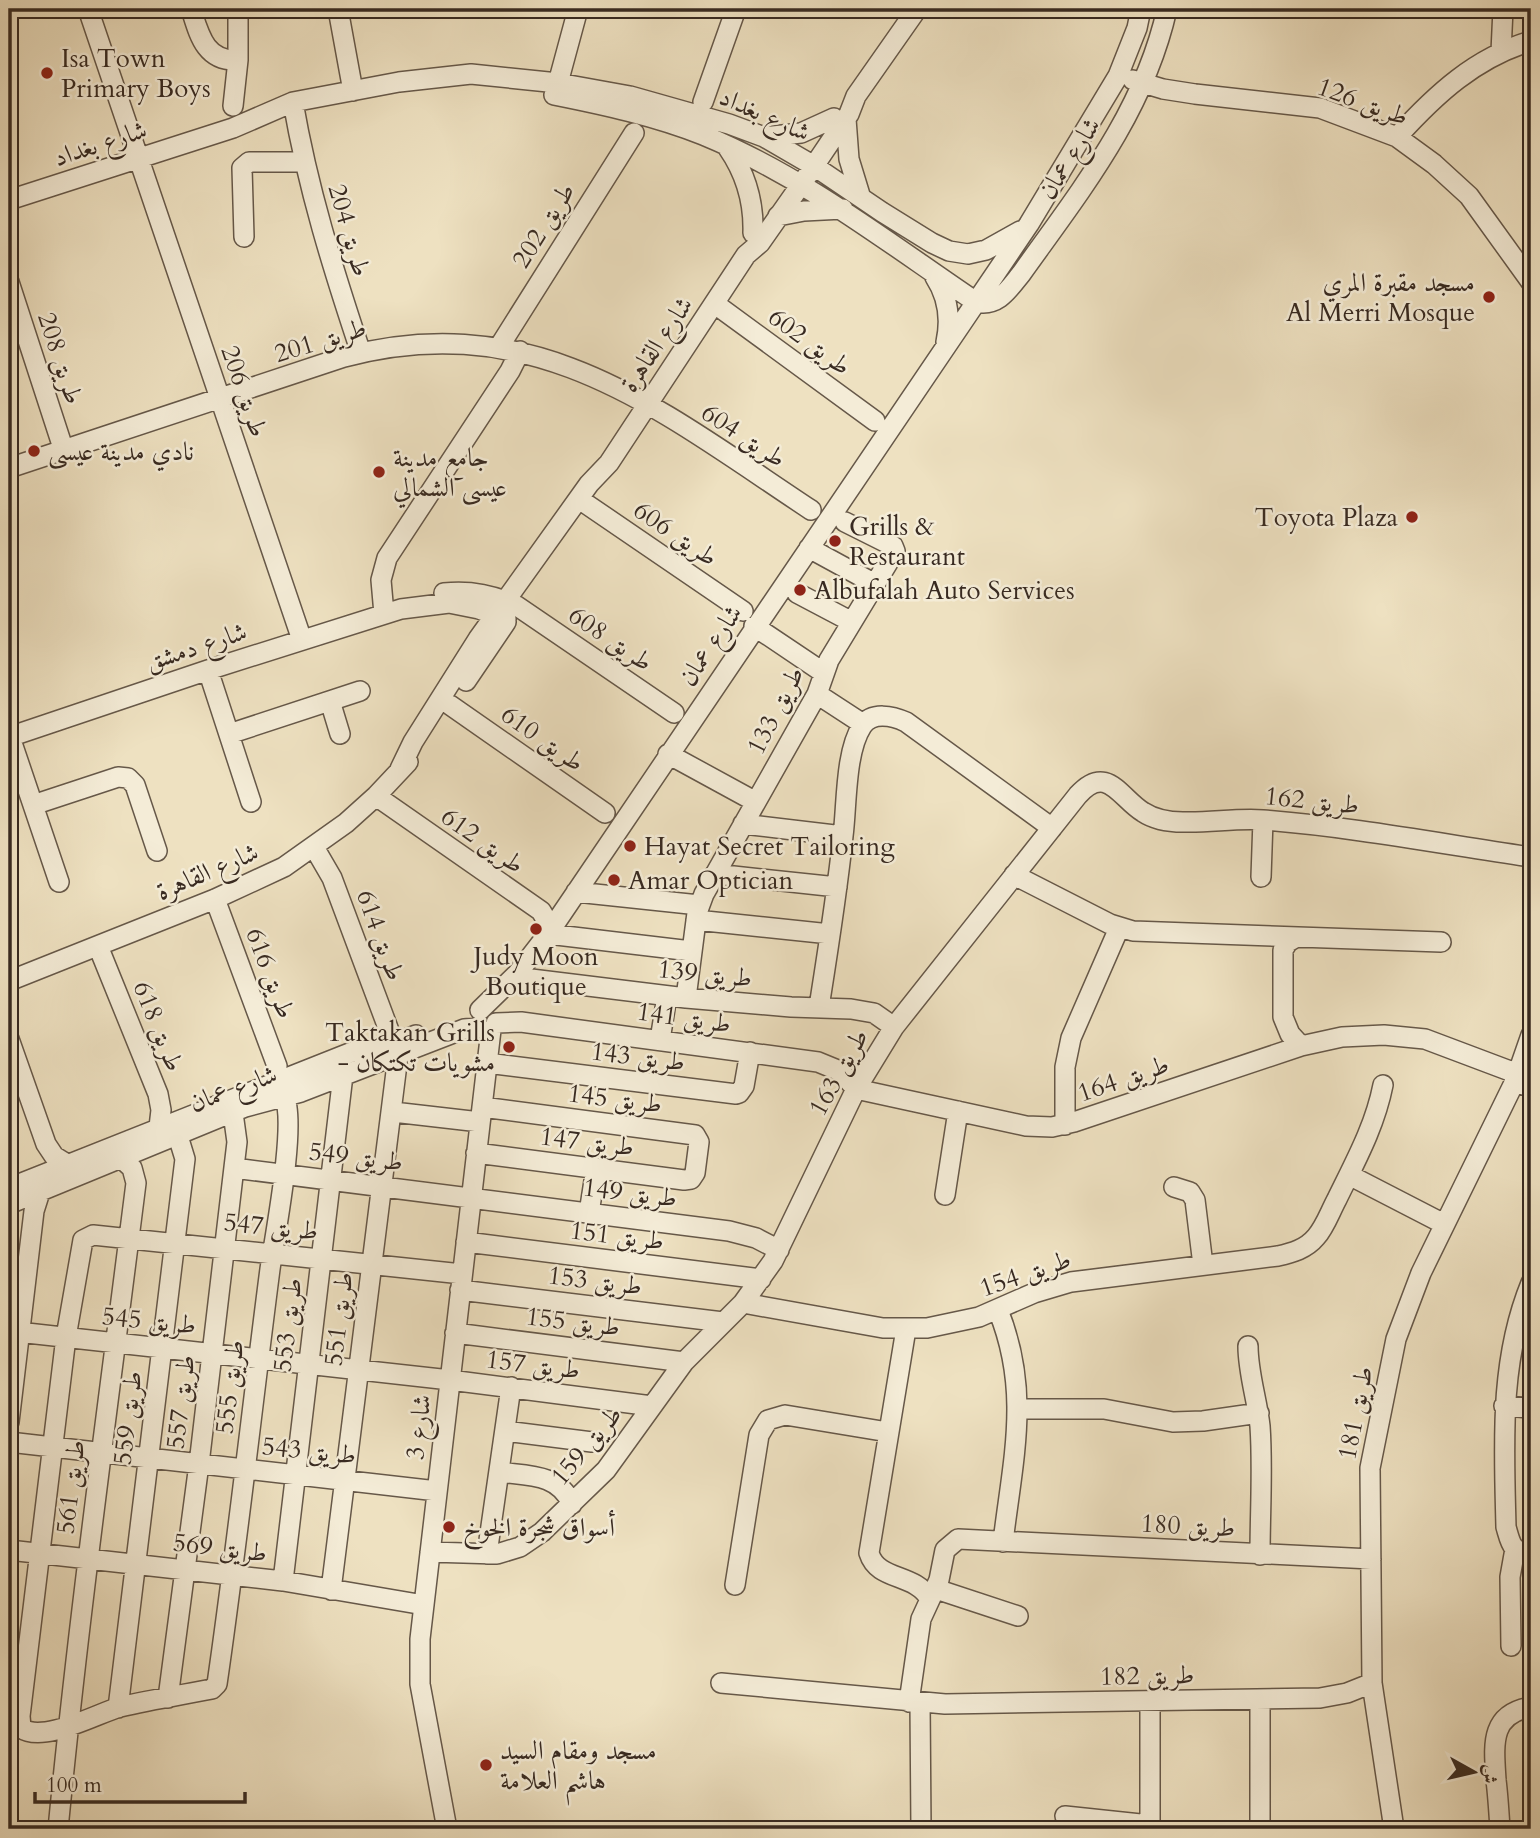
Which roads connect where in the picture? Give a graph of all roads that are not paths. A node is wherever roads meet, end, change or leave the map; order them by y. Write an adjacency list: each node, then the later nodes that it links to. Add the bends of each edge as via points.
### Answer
1 (88, 9): 28 (street, طريق 206)
2 (191, 9): 13 (street, via 207,49 218,57)
3 (238, 9): 13 (street)
4 (338, 9): 18 (street)
5 (579, 9): 16 (street)
6 (736, 9): 21 (street)
7 (917, 9): 23 (street)
8 (1141, 9): 15 (street, شارع عمان)
9 (1167, 9): 17 (street, شارع عمان)
10 (1503, 9): 12 (street)
11 (1531, 41): 12 (street)
12 (1501, 52): 25 (street, via 1456,79)
13 (238, 60): 22 (street)
14 (450, 76): 16 (street, شارع بغداد); 18 (street, شارع بغداد); 19 (street, شارع بغداد, via 470,83)
15 (1118, 76): 17 (street, طريق 126); 36 (street, شارع عمان)
16 (558, 83): 19 (street, شارع بغداد)
17 (1144, 84): 25 (street, طريق 126, via 1320,108); 43 (street, شارع عمان, via 1107,152 1021,274 996,301)
18 (353, 91): 20 (street, شارع بغداد)
19 (614, 100): 26 (street, شارع بغداد, via 700,114); 27 (street, شارع بغداد)
20 (293, 102): 28 (street, شارع بغداد, via 233,128); 29 (street, طريق 204)
21 (703, 102)
22 (233, 106)
23 (840, 118): 26 (street, via 801,133); 30 (street); 32 (street)
24 (634, 133): 46 (street, طريق 202)
25 (1397, 136): 42 (street, طريق 126, via 1469,196)
26 (764, 137): 30 (street, شارع بغداد)
27 (728, 147): 31 (street, شارع بغداد); 37 (street, via 750,194)
28 (140, 158): 33 (street, شارع بغداد); 49 (street, طريق 206)
29 (303, 162): 38 (street, طريق 204, via 249,162 242,168); 48 (street, طريق 204)
30 (809, 163): 31 (street); 32 (street, شارع بغداد)
31 (796, 181): 34 (street, شارع بغداد); 35 (street); 37 (street)
32 (860, 195): 36 (street, شارع بغداد, via 932,243 958,253 995,247)
33 (9, 201)
34 (843, 209): 35 (street); 40 (street, شارع بغداد)
35 (778, 216): 39 (street)
36 (1029, 224): 43 (street, شارع عمان)
37 (753, 233): 39 (street)
38 (244, 236)
39 (746, 255): 44 (street, شارع القاهرة)
40 (933, 273): 43 (street, شارع بغداد); 45 (street, via 947,303)
41 (9, 282): 52 (street, طريق 208)
42 (1531, 282)
43 (975, 302): 45 (street, شارع عمان)
44 (715, 304): 50 (street, شارع القاهرة); 51 (street, طريق 602)
45 (945, 346): 57 (street, شارع عمان)
46 (499, 347): 47 (street, طريق 201); 48 (street, طريق 201, via 423,344)
47 (520, 351): 50 (street, طريق 201, via 560,362); 62 (street, via 387,558 381,580)
48 (361, 353): 49 (street, طريق 201)
49 (220, 400): 52 (street, طريق 201); 66 (street, طريق 206)
50 (648, 403): 54 (street, شارع القاهرة); 55 (street, طريق 604)
51 (875, 421)
52 (64, 451): 53 (street, طريق 201)
53 (9, 468)
54 (583, 502): 61 (street, شارع القاهرة); 63 (street, طريق 606)
55 (811, 510)
56 (845, 522): 58 (street, طريق 133, via 895,549)
57 (809, 548): 58 (street); 63 (street, شارع عمان)
58 (875, 584): 64 (street, طريق 133)
59 (797, 593): 64 (street)
60 (449, 603): 61 (street, شارع دمشق); 62 (street, شارع دمشق); 65 (street, via 470,621)
61 (507, 610): 62 (street, شارع دمشق, via 490,595 457,592 427,597); 65 (street, شارع القاهرة); 72 (street, شارع القاهرة); 73 (street, طريق 608)
62 (393, 611): 66 (street, شارع دمشق)
63 (749, 618): 68 (street, طريق 606); 78 (street, شارع عمان)
64 (852, 622): 68 (street, طريق 133)
65 (478, 639): 79 (street, شارع القاهرة)
66 (302, 640): 67 (street, شارع دمشق)
67 (208, 670): 75 (street); 77 (street, شارع دمشق)
68 (824, 673): 70 (street, طريق 133)
69 (360, 691): 71 (street)
70 (817, 694): 74 (street); 83 (street, طريق 133)
71 (330, 701): 75 (street); 76 (street)
72 (450, 705): 79 (street, شارع القاهرة); 85 (street, طريق 610)
73 (674, 713)
74 (863, 724): 88 (street, via 881,716 906,722); 89 (street, via 851,761)
75 (229, 734): 82 (street)
76 (340, 734)
77 (9, 737): 84 (street)
78 (668, 754): 83 (street); 98 (street, شارع عمان)
79 (400, 769): 81 (street, شارع القاهرة)
80 (1098, 782): 86 (street, طريق 162, via 1113,785 1141,811 1161,820); 88 (street, طريق 163, via 1084,789)
81 (376, 796): 90 (street, شارع القاهرة); 102 (street, طريق 612, via 541,911)
82 (251, 802)
83 (756, 802): 87 (street, طريق 133)
84 (33, 805): 91 (street, via 118,777 128,778 135,785); 96 (street)
85 (605, 813)
86 (1263, 820): 92 (street, طريق 162); 95 (street)
87 (743, 824): 89 (street); 93 (street, طريق 133)
88 (1052, 828): 94 (street, طريق 163)
89 (844, 836): 97 (street)
90 (314, 848): 99 (street, شارع القاهرة); 118 (street, طريق 614, via 332,878)
91 (157, 851)
92 (1531, 857)
93 (715, 874): 97 (street); 100 (street, طريق 133)
94 (1014, 875): 101 (street); 113 (street, طريق 163)
95 (1261, 877)
96 (59, 882)
97 (837, 887): 103 (street)
98 (576, 892): 100 (street); 102 (street, شارع عمان)
99 (215, 899): 106 (street, شارع القاهرة); 121 (street, طريق 616)
100 (698, 913): 103 (street); 107 (street, طريق 133)
101 (1119, 928): 104 (street); 131 (street, via 1071,1038 1065,1067)
102 (548, 934): 107 (street); 109 (street, شارع عمان)
103 (830, 934): 111 (street)
104 (1295, 938): 105 (street); 117 (street, via 1283,950 1283,1017)
105 (1441, 942)
106 (98, 946): 108 (street, شارع القاهرة); 132 (street, طريق 618, via 158,1094)
107 (691, 951): 110 (street, طريق 133)
108 (9, 981)
109 (508, 984): 110 (street, طريق 139, via 539,980); 112 (street, شارع عمان)
110 (676, 997): 111 (street, طريق 139); 116 (street, طريق 133)
111 (820, 1007): 113 (street, طريق 139, via 874,1013)
112 (484, 1021): 116 (street, طريق 141, via 521,1021); 118 (street, شارع عمان); 120 (street, شارع 3)
113 (894, 1027): 125 (street, طريق 163)
114 (1531, 1035): 123 (street, طريق 181)
115 (9, 1039): 136 (street, via 46,1144)
116 (660, 1040): 119 (street, طريق 141)
117 (1301, 1046): 123 (street, طريق 164, via 1363,1035 1415,1037); 131 (street, طريق 164)
118 (388, 1052): 122 (street, شارع عمان); 128 (street, طريق 551); 132 (street, شارع عمان, via 352,1052)
119 (750, 1052): 120 (street, طريق 143, via 744,1086 736,1094); 125 (street, طريق 141, via 826,1064 840,1071)
120 (487, 1063): 130 (street, شارع 3)
121 (277, 1066)
122 (343, 1075): 126 (street, شارع عمان); 142 (street, طريق 553)
123 (1523, 1076): 151 (street, طريق 181)
124 (1383, 1085): 140 (street, طريق 154, via 1374,1122)
125 (856, 1089): 127 (street, طريق 164); 156 (street, طريق 163)
126 (284, 1096): 129 (street, شارع عمان); 139 (street, طريق 555, via 289,1123)
127 (958, 1111): 131 (street, طريق 164, via 1026,1126); 147 (street)
128 (393, 1112): 130 (street); 143 (street, طريق 551)
129 (233, 1113): 133 (street, شارع عمان); 137 (street, طريق 557, via 237,1131)
130 (481, 1114): 134 (street, شارع 3); 141 (street, طريق 145, via 695,1135 699,1142)
131 (1065, 1125)
132 (159, 1127): 136 (street, شارع عمان)
133 (178, 1136): 135 (street, شارع عمان); 154 (street, طريق 559, via 185,1159)
134 (476, 1153): 138 (street, طريق 147); 148 (street, شارع 3)
135 (121, 1158): 146 (street, شارع عمان); 152 (street, طريق 561, via 132,1168 136,1183)
136 (67, 1164): 145 (street, شارع عمان)
137 (234, 1167): 139 (street, طريق 549); 155 (street, طريق 557)
138 (596, 1168): 141 (street, طريق 147); 150 (street)
139 (283, 1174): 142 (street, طريق 549); 157 (street, طريق 555)
140 (1349, 1175): 151 (street); 160 (street, طريق 154, via 1323,1228 1303,1248 1278,1256)
141 (691, 1179)
142 (331, 1180): 143 (street, طريق 549); 158 (street, طريق 553)
143 (382, 1186): 148 (street, طريق 549); 159 (street, طريق 551)
144 (1174, 1187): 160 (street, via 1186,1189 1195,1200)
145 (9, 1188)
146 (40, 1192): 149 (street, شارع عمان); 168 (street)
147 (945, 1195)
148 (471, 1197): 150 (street, طريق 149); 153 (street, شارع 3)
149 (9, 1204)
150 (589, 1213): 156 (street, طريق 149, via 743,1234)
151 (1444, 1224): 209 (street, طريق 181, via 1396,1339 1370,1468)
152 (129, 1239): 154 (street, طريق 547); 170 (street, طريق 547, via 89,1236 83,1240); 171 (street, طريق 561)
153 (466, 1242): 161 (street, طريق 151); 162 (street, شارع 3)
154 (175, 1243): 155 (street, طريق 547); 173 (street, طريق 559)
155 (224, 1248): 157 (street, طريق 547); 174 (street, طريق 557)
156 (779, 1250): 161 (street, طريق 163)
157 (272, 1253): 158 (street, طريق 547); 175 (street, طريق 555)
158 (321, 1258): 159 (street, طريق 547); 177 (street, طريق 553)
159 (371, 1263): 162 (street, طريق 547); 178 (street, طريق 551)
160 (1203, 1265): 165 (street, طريق 154, via 1059,1285)
161 (761, 1279): 164 (street, طريق 163)
162 (461, 1282): 166 (street, طريق 153); 169 (street, شارع 3)
163 (1531, 1283): 182 (street, via 1510,1354)
164 (743, 1303): 166 (street, طريق 163); 167 (street, طريق 154)
165 (998, 1310): 167 (street, طريق 154, via 944,1326); 184 (street, via 1013,1359)
166 (723, 1322): 176 (street, طريق 163)
167 (906, 1329): 188 (street)
168 (14, 1331): 170 (street, طريق 545); 186 (street)
169 (455, 1333): 176 (street, طريق 155); 179 (street, شارع 3)
170 (66, 1337): 171 (street, طريق 545); 191 (street)
171 (114, 1342): 173 (street, طريق 545); 192 (street, طريق 561)
172 (1248, 1346): 185 (street)
173 (162, 1348): 174 (street, طريق 545); 193 (street, طريق 559)
174 (212, 1353): 175 (street, طريق 545); 194 (street, طريق 557)
175 (259, 1359): 177 (street, طريق 545); 195 (street, طريق 555)
176 (684, 1362): 181 (street, طريق 163)
177 (309, 1364): 178 (street, طريق 545); 197 (street, طريق 553)
178 (358, 1370): 179 (street, طريق 545); 198 (street, طريق 551)
179 (450, 1380): 180 (street, طريق 157); 199 (street, شارع 3)
180 (511, 1387): 181 (street, طريق 157); 187 (street)
181 (652, 1406): 200 (street, طريق 159, via 606,1470)
182 (1504, 1406): 183 (street); 203 (street, via 1506,1527 1511,1545)
183 (1531, 1408)
184 (1018, 1409): 185 (street, via 1104,1409 1173,1422); 201 (street)
185 (1259, 1413): 207 (street)
186 (9, 1422)
187 (505, 1432): 190 (street); 196 (street)
188 (888, 1432): 214 (street, via 785,1415 768,1420 760,1435); 216 (street, via 869,1553 879,1569)
189 (9, 1442): 191 (street, طريق 543)
190 (592, 1442)
191 (52, 1448): 192 (street, طريق 543); 205 (street)
192 (101, 1452): 193 (street, طريق 543); 208 (street, طريق 561)
193 (149, 1458): 194 (street, طريق 543); 210 (street, طريق 559)
194 (199, 1464): 195 (street, طريق 543); 211 (street, طريق 557)
195 (245, 1469): 197 (street, طريق 543); 212 (street, طريق 555)
196 (499, 1472): 200 (street, via 551,1480); 206 (street)
197 (296, 1474): 198 (street, طريق 543); 213 (street, طريق 553)
198 (344, 1480): 199 (street, طريق 543); 215 (street, طريق 551)
199 (437, 1491): 204 (street, شارع 3)
200 (572, 1504): 206 (street, طريق 159, via 531,1540 509,1551)
201 (1003, 1542): 207 (street, طريق 180); 216 (street, طريق 180, via 963,1538 953,1542 945,1550)
202 (9, 1550): 205 (street, طريق 569)
203 (1523, 1551): 219 (street, via 1510,1577)
204 (430, 1552): 206 (street, طريق 159); 217 (street, شارع 3)
205 (39, 1554): 208 (street, طريق 569); 228 (street, via 20,1716 26,1732)
206 (487, 1554)
207 (1260, 1555): 209 (street, طريق 180)
208 (89, 1559): 210 (street, طريق 569); 228 (street, طريق 561)
209 (1371, 1559): 220 (street, طريق 181)
210 (136, 1564): 211 (street, طريق 569); 227 (street, طريق 559)
211 (184, 1569): 212 (street, طريق 569); 222 (street, طريق 557)
212 (233, 1576): 213 (street, طريق 569); 222 (street, طريق 555, via 217,1685)
213 (283, 1581): 215 (street, طريق 569)
214 (735, 1585)
215 (331, 1590): 217 (street, طريق 569)
216 (933, 1594): 218 (street); 225 (street, طريق 180, via 920,1619)
217 (424, 1605): 232 (street, شارع 3, via 419,1672)
218 (1017, 1616)
219 (1511, 1646)
220 (1373, 1683): 223 (street, طريق 182, via 1334,1696); 235 (street, طريق 181)
221 (721, 1684): 225 (street, طريق 182)
222 (168, 1698): 227 (street)
223 (1260, 1700): 224 (street, طريق 182); 234 (street)
224 (1150, 1701): 225 (street, طريق 182); 230 (street)
225 (915, 1702): 233 (street)
226 (1531, 1707): 236 (street, via 1508,1715 1495,1734)
227 (118, 1708): 228 (street)
228 (67, 1728): 231 (street, طريق 561)
229 (1065, 1816): 230 (street)
230 (1150, 1827)
231 (58, 1829)
232 (447, 1829)
233 (921, 1829)
234 (1260, 1829)
235 (1394, 1829)
236 (1500, 1829)

